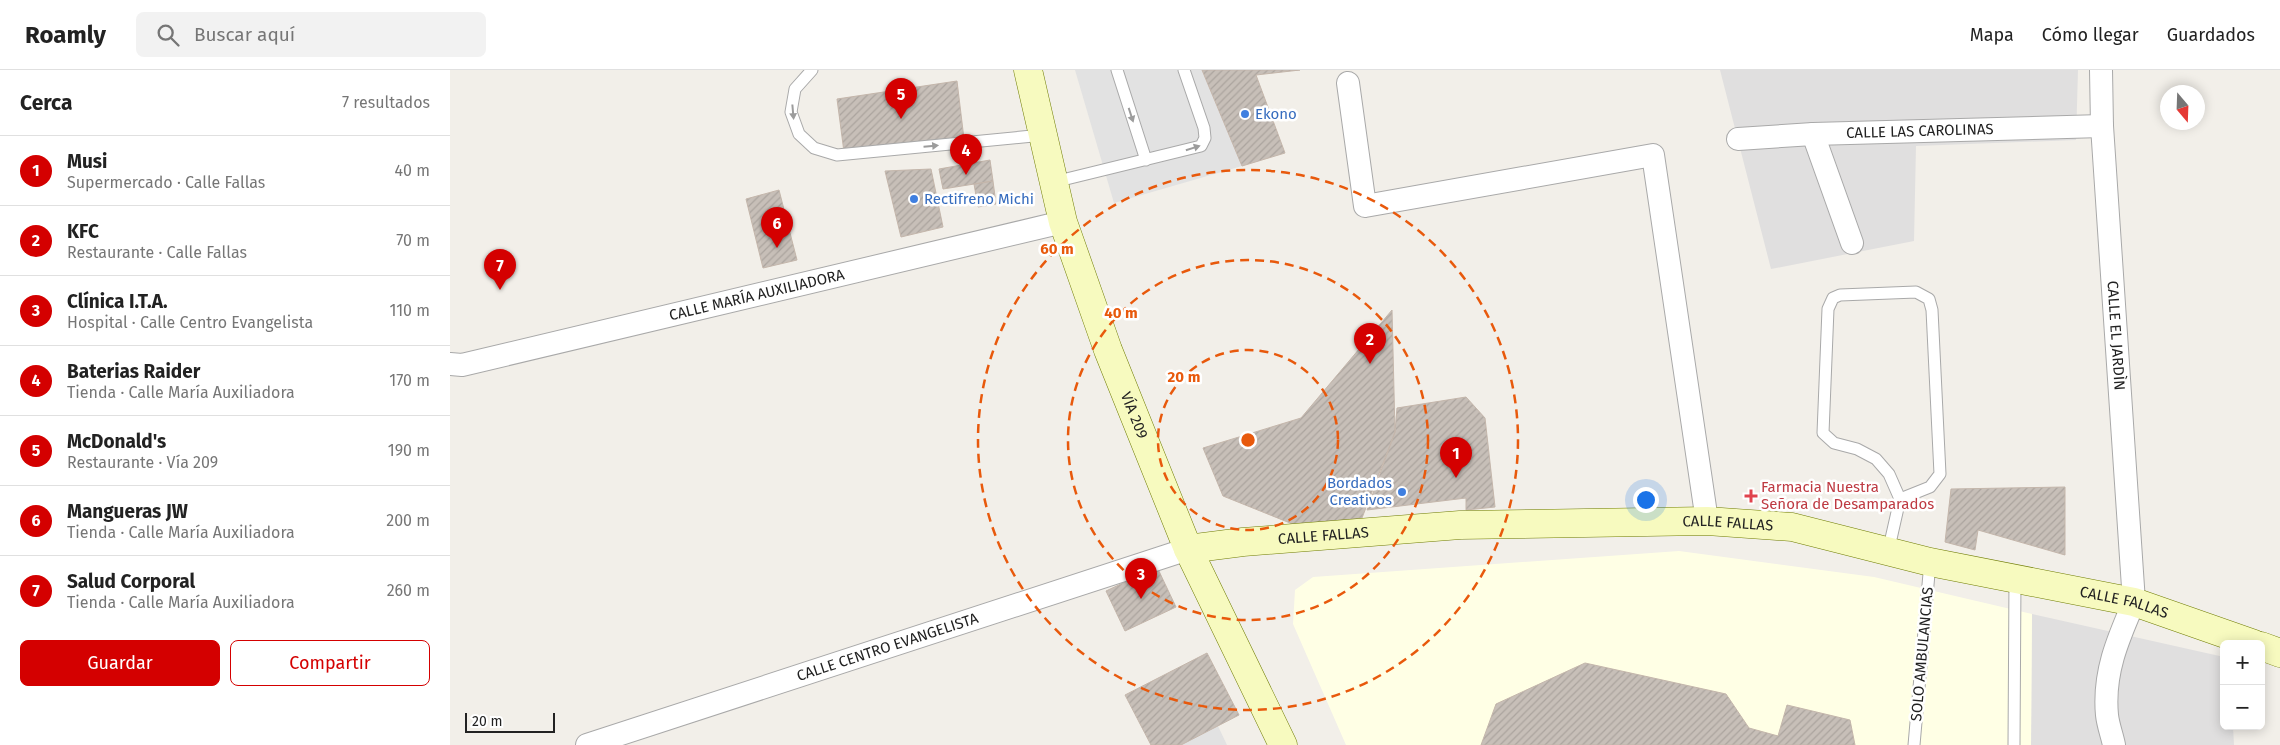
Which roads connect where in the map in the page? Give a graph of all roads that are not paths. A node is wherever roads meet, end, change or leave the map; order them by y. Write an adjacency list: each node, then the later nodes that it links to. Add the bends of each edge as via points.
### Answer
1 (812, 70): 9 (lane, one-way to 9, via 795,89 791,112 799,134 814,148 837,155)
2 (1028, 70): 9 (street, VÍA 209)
3 (1117, 70): 11 (lane, one-way to 11)
4 (1184, 70): 11 (lane, one-way to 4, via 1201,146 1205,138)
5 (2101, 70): 7 (street, CALLE EL JARDÌN)
6 (1348, 84): 17 (street, via 1365,206 1653,155)
7 (2102, 126): 8 (street, CALLE LAS CAROLINAS); 22 (street, CALLE EL JARDÌN)
8 (1813, 134): 10 (street, CALLE LAS CAROLINAS); 14 (street)
9 (1043, 135): 12 (street, VÍA 209)
10 (1738, 139)
11 (1146, 160): 12 (lane)
12 (1054, 182): 13 (street, VÍA 209)
13 (1063, 222): 15 (street, CALLE MARÍA AUXILIADORA, via 462,366); 18 (street, VÍA 209, via 1108,350)
14 (1852, 243)
15 (450, 364)
16 (1900, 499): 16 (lane, via 1930,487 1940,474 1932,310 1929,300 1916,292 1840,295 1833,298 1828,309 1823,433 1834,443 1858,449 1876,459 1889,474); 19 (lane)
17 (1707, 521): 18 (street, CALLE FALLAS, via 1460,525); 19 (street, CALLE FALLAS, via 1792,527)
18 (1188, 549): 26 (street, CALLE CENTRO EVANGELISTA); 27 (street, VÍA 209)
19 (1888, 552): 20 (street, CALLE FALLAS)
20 (1930, 562): 21 (street, CALLE FALLAS); 28 (lane, SOLO AMBULANCIAS)
21 (2015, 578): 22 (street, CALLE FALLAS); 29 (lane)
22 (2134, 602): 23 (street, CALLE FALLAS); 30 (street, via 2114,649 2108,683 2107,715)
23 (2243, 640)
24 (2265, 647): 25 (street)
25 (2280, 653)
26 (587, 745)
27 (1283, 745)
28 (1914, 745)
29 (2014, 745)
30 (2114, 745)

